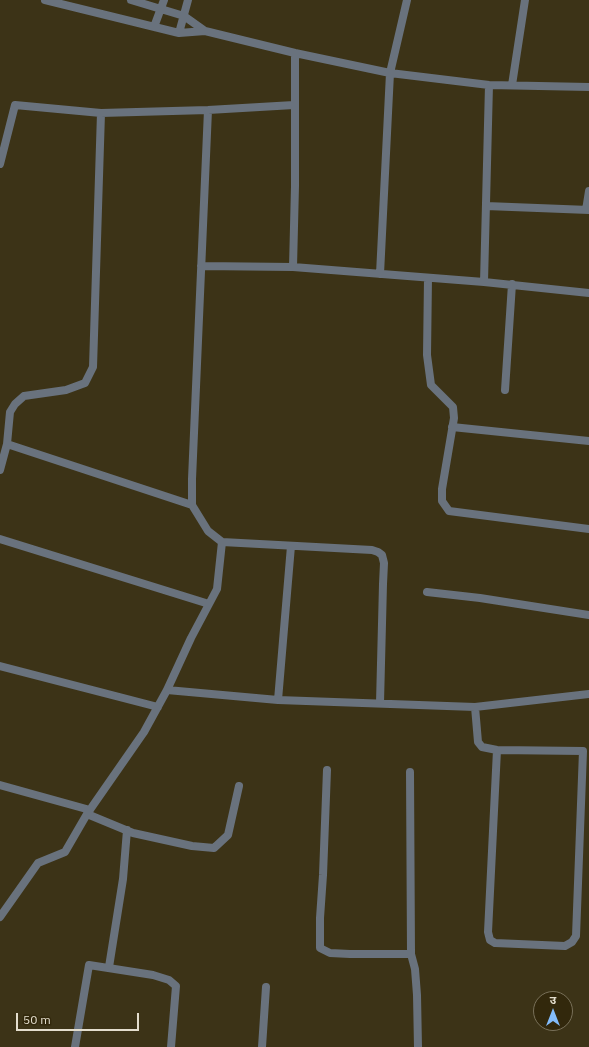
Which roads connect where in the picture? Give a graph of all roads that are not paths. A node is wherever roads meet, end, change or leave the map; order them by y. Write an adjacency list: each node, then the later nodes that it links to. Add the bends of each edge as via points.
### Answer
1 (45, 0): 9 (street)
2 (131, 0): 7 (street)
3 (164, 0): 7 (street)
4 (188, 0): 8 (street)
5 (407, 0): 13 (street)
6 (525, 0): 15 (street)
7 (161, 9): 8 (street); 9 (street)
8 (184, 16): 10 (street); 11 (street)
9 (154, 27): 11 (street)
10 (205, 31): 11 (street); 12 (street)
11 (178, 33)
12 (295, 53): 13 (street); 17 (street)
13 (390, 73): 14 (street); 26 (street)
14 (489, 85): 15 (street); 22 (street)
15 (512, 86): 16 (street)
16 (589, 87)
17 (294, 105): 18 (street); 25 (street)
18 (208, 110): 19 (street); 24 (street)
19 (102, 113): 20 (street, via 15,105); 34 (street, via 93,367 85,383 66,390 24,396 15,404 10,412)
20 (0, 164)
21 (589, 191): 23 (street)
22 (486, 206): 23 (street); 28 (street)
23 (588, 210)
24 (201, 266): 25 (street); 36 (street)
25 (293, 267): 26 (street)
26 (380, 274): 27 (street)
27 (428, 278): 28 (street); 32 (street, via 427,355 431,385 453,406)
28 (484, 282): 29 (street)
29 (512, 284): 30 (street); 31 (street)
30 (589, 293)
31 (505, 390)
32 (452, 428): 33 (street); 37 (street, via 442,489 442,502 449,511)
33 (589, 441)
34 (7, 444): 35 (street); 36 (street)
35 (0, 470)
36 (192, 505): 39 (street, via 208,531)
37 (589, 529)
38 (0, 539): 42 (street)
39 (222, 542): 40 (street); 42 (street, via 217,589)
40 (291, 546): 47 (street); 48 (street, via 372,550 382,555 384,563)
41 (427, 592): 43 (street)
42 (209, 604): 45 (street)
43 (589, 615)
44 (0, 666): 49 (street)
45 (167, 690): 47 (street); 49 (street)
46 (589, 694): 50 (street)
47 (278, 700): 48 (street)
48 (380, 703): 50 (street)
49 (158, 707): 56 (street, via 144,732)
50 (475, 707): 51 (street, via 478,742 482,747)
51 (497, 750): 51 (street, via 488,932 490,940 495,943 565,946 576,936 583,751)
52 (327, 770): 59 (street, via 320,948 330,953)
53 (410, 772): 59 (street)
54 (0, 785): 56 (street)
55 (240, 786): 57 (street, via 228,835 214,848 192,846)
56 (88, 812): 57 (street); 58 (street, via 65,852 38,863)
57 (127, 830): 60 (street, via 123,879)
58 (0, 917)
59 (411, 954): 65 (street, via 417,995)
60 (109, 967): 62 (street, via 89,965); 63 (street, via 153,975 170,980 176,986)
61 (266, 987): 64 (street)
62 (75, 1047)
63 (171, 1047)
64 (262, 1047)
65 (418, 1047)

